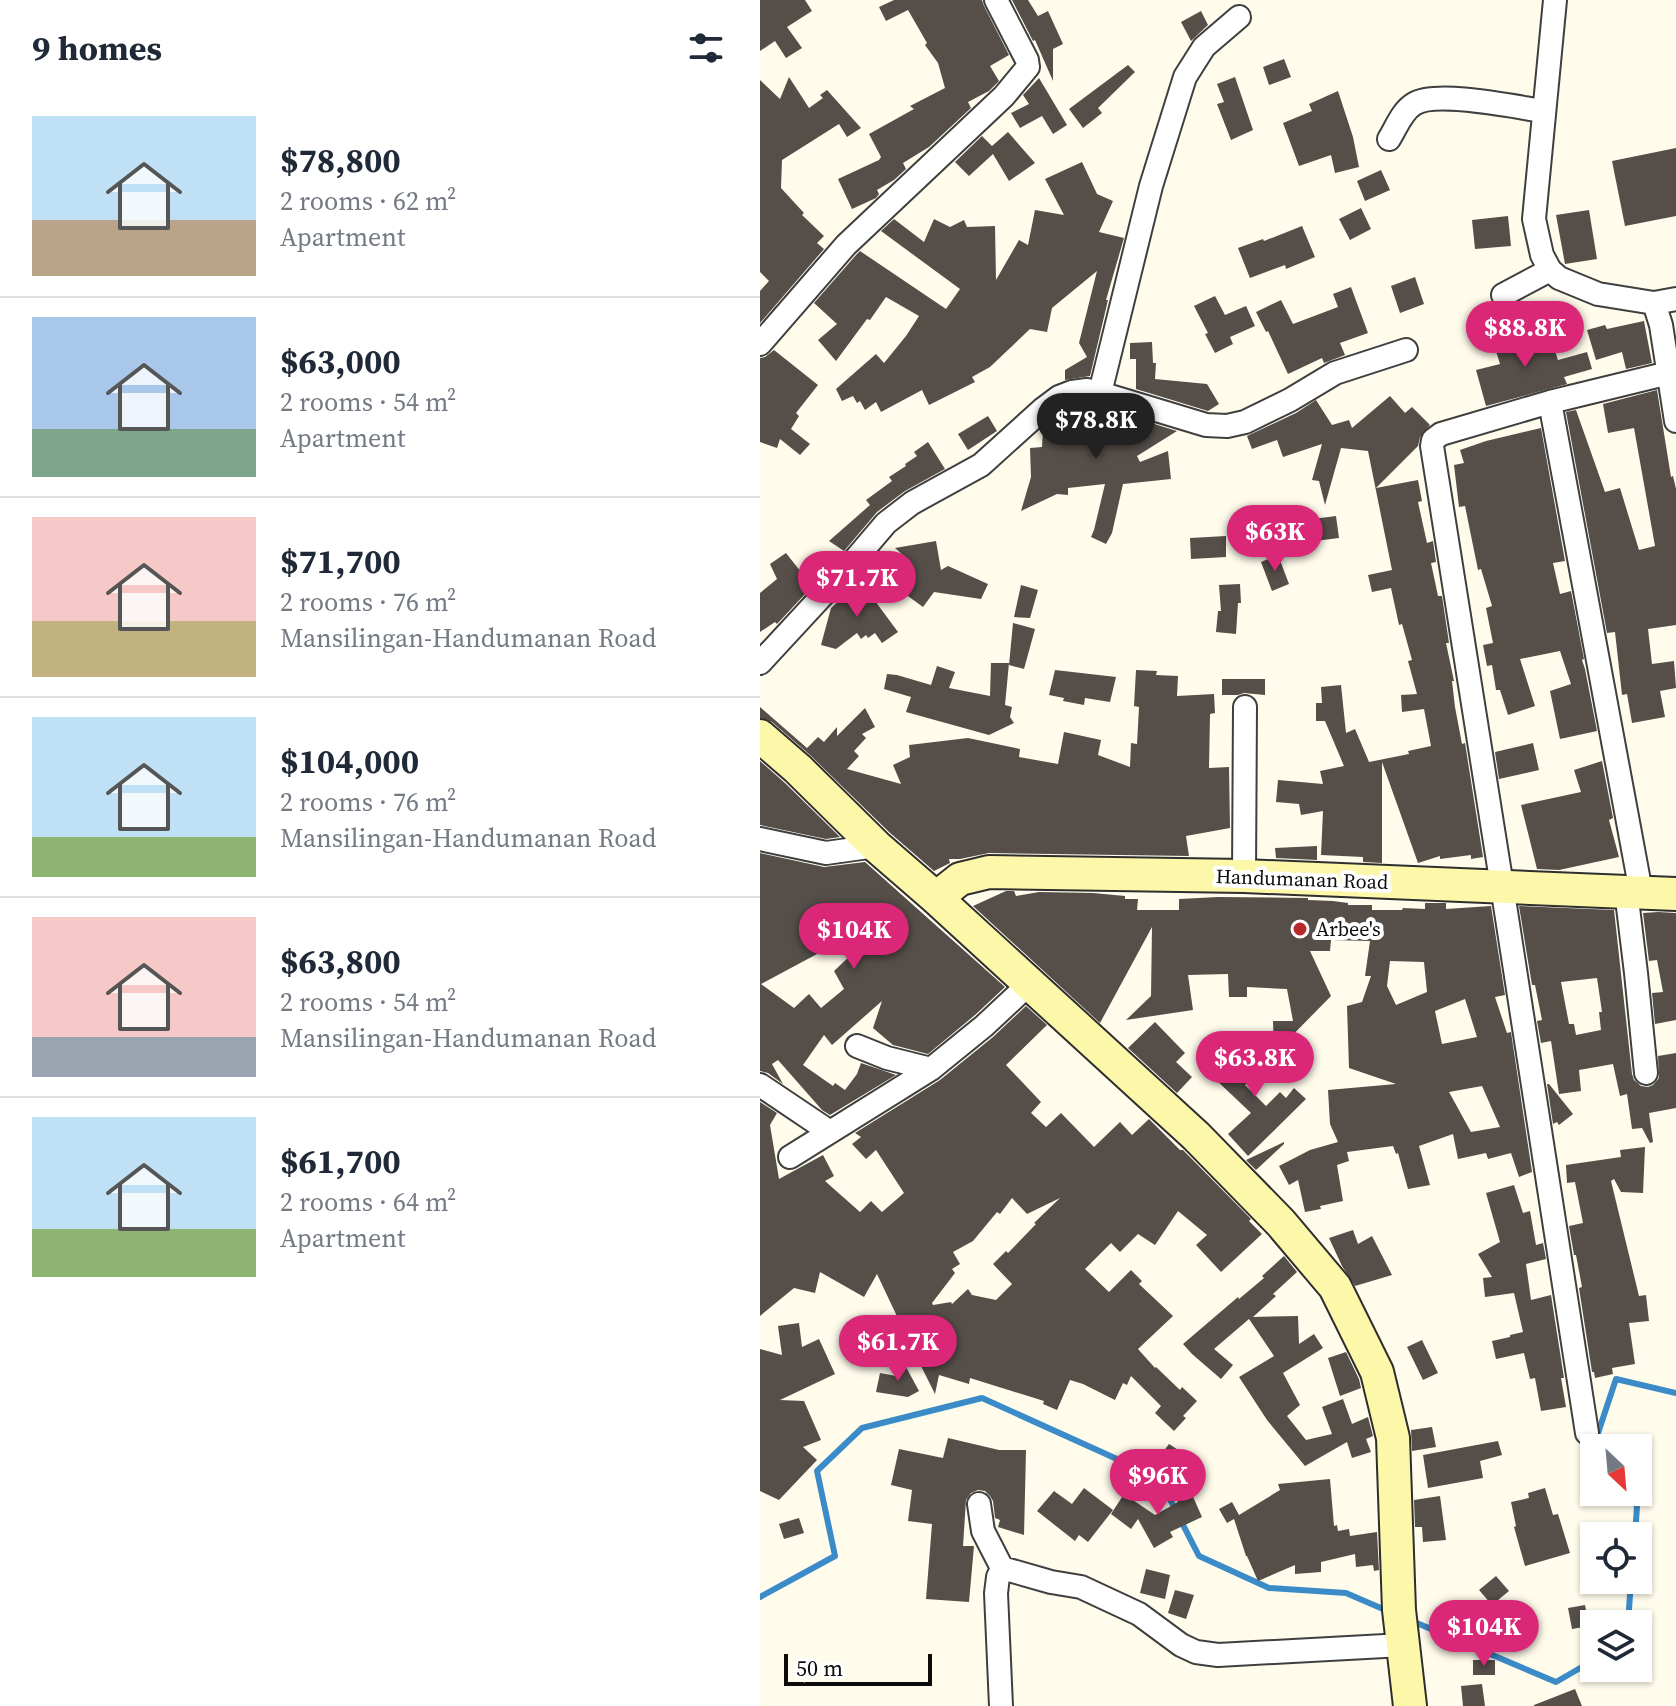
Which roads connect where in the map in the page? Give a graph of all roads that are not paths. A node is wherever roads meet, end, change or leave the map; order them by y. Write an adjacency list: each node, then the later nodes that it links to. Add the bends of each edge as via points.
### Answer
1 (996, 0): 9 (street, via 1028,67 846,245)
2 (1555, 0): 4 (street)
3 (1239, 17): 12 (street, via 1204,47 1185,77 1151,186)
4 (1543, 111): 5 (street, via 1436,99 1415,103); 6 (street, via 1534,219)
5 (1389, 139)
6 (1550, 270): 7 (street); 8 (street, via 1598,294)
7 (1503, 295)
8 (1665, 301): 11 (street, via 1661,325)
9 (760, 344)
10 (1406, 350): 12 (street, via 1335,373 1245,422 1227,426 1206,425)
11 (1669, 373): 13 (street); 14 (street)
12 (1100, 393): 15 (street, via 1087,390 1059,397 981,465 886,523)
13 (1550, 402): 21 (street, via 1441,434 1432,446); 22 (street)
14 (1676, 421)
15 (760, 663)
16 (1245, 707): 20 (street)
17 (760, 736): 19 (street)
18 (760, 839): 19 (street, via 826,853)
19 (876, 846): 24 (street)
20 (1244, 876): 21 (street, Handumanan Road); 24 (street, Handumanan Road, via 989,872 960,879)
21 (1502, 886): 22 (street, Handumanan Road); 32 (street)
22 (1633, 892): 23 (street, Handumanan Road); 28 (street)
23 (1676, 894)
24 (936, 898): 25 (street)
25 (1029, 984): 27 (street); 35 (street, via 1196,1136 1335,1287 1377,1372 1393,1438)
26 (857, 1046): 27 (street)
27 (931, 1069): 30 (street)
28 (1646, 1073)
29 (760, 1085): 30 (street)
30 (830, 1132): 31 (street)
31 (790, 1157)
32 (1587, 1433)
33 (979, 1504): 34 (street, via 983,1531)
34 (1002, 1568): 35 (street, via 1092,1591 1196,1652 1218,1655); 36 (street, via 996,1593)
35 (1402, 1632): 37 (street)
36 (1001, 1706)
37 (1410, 1706)

